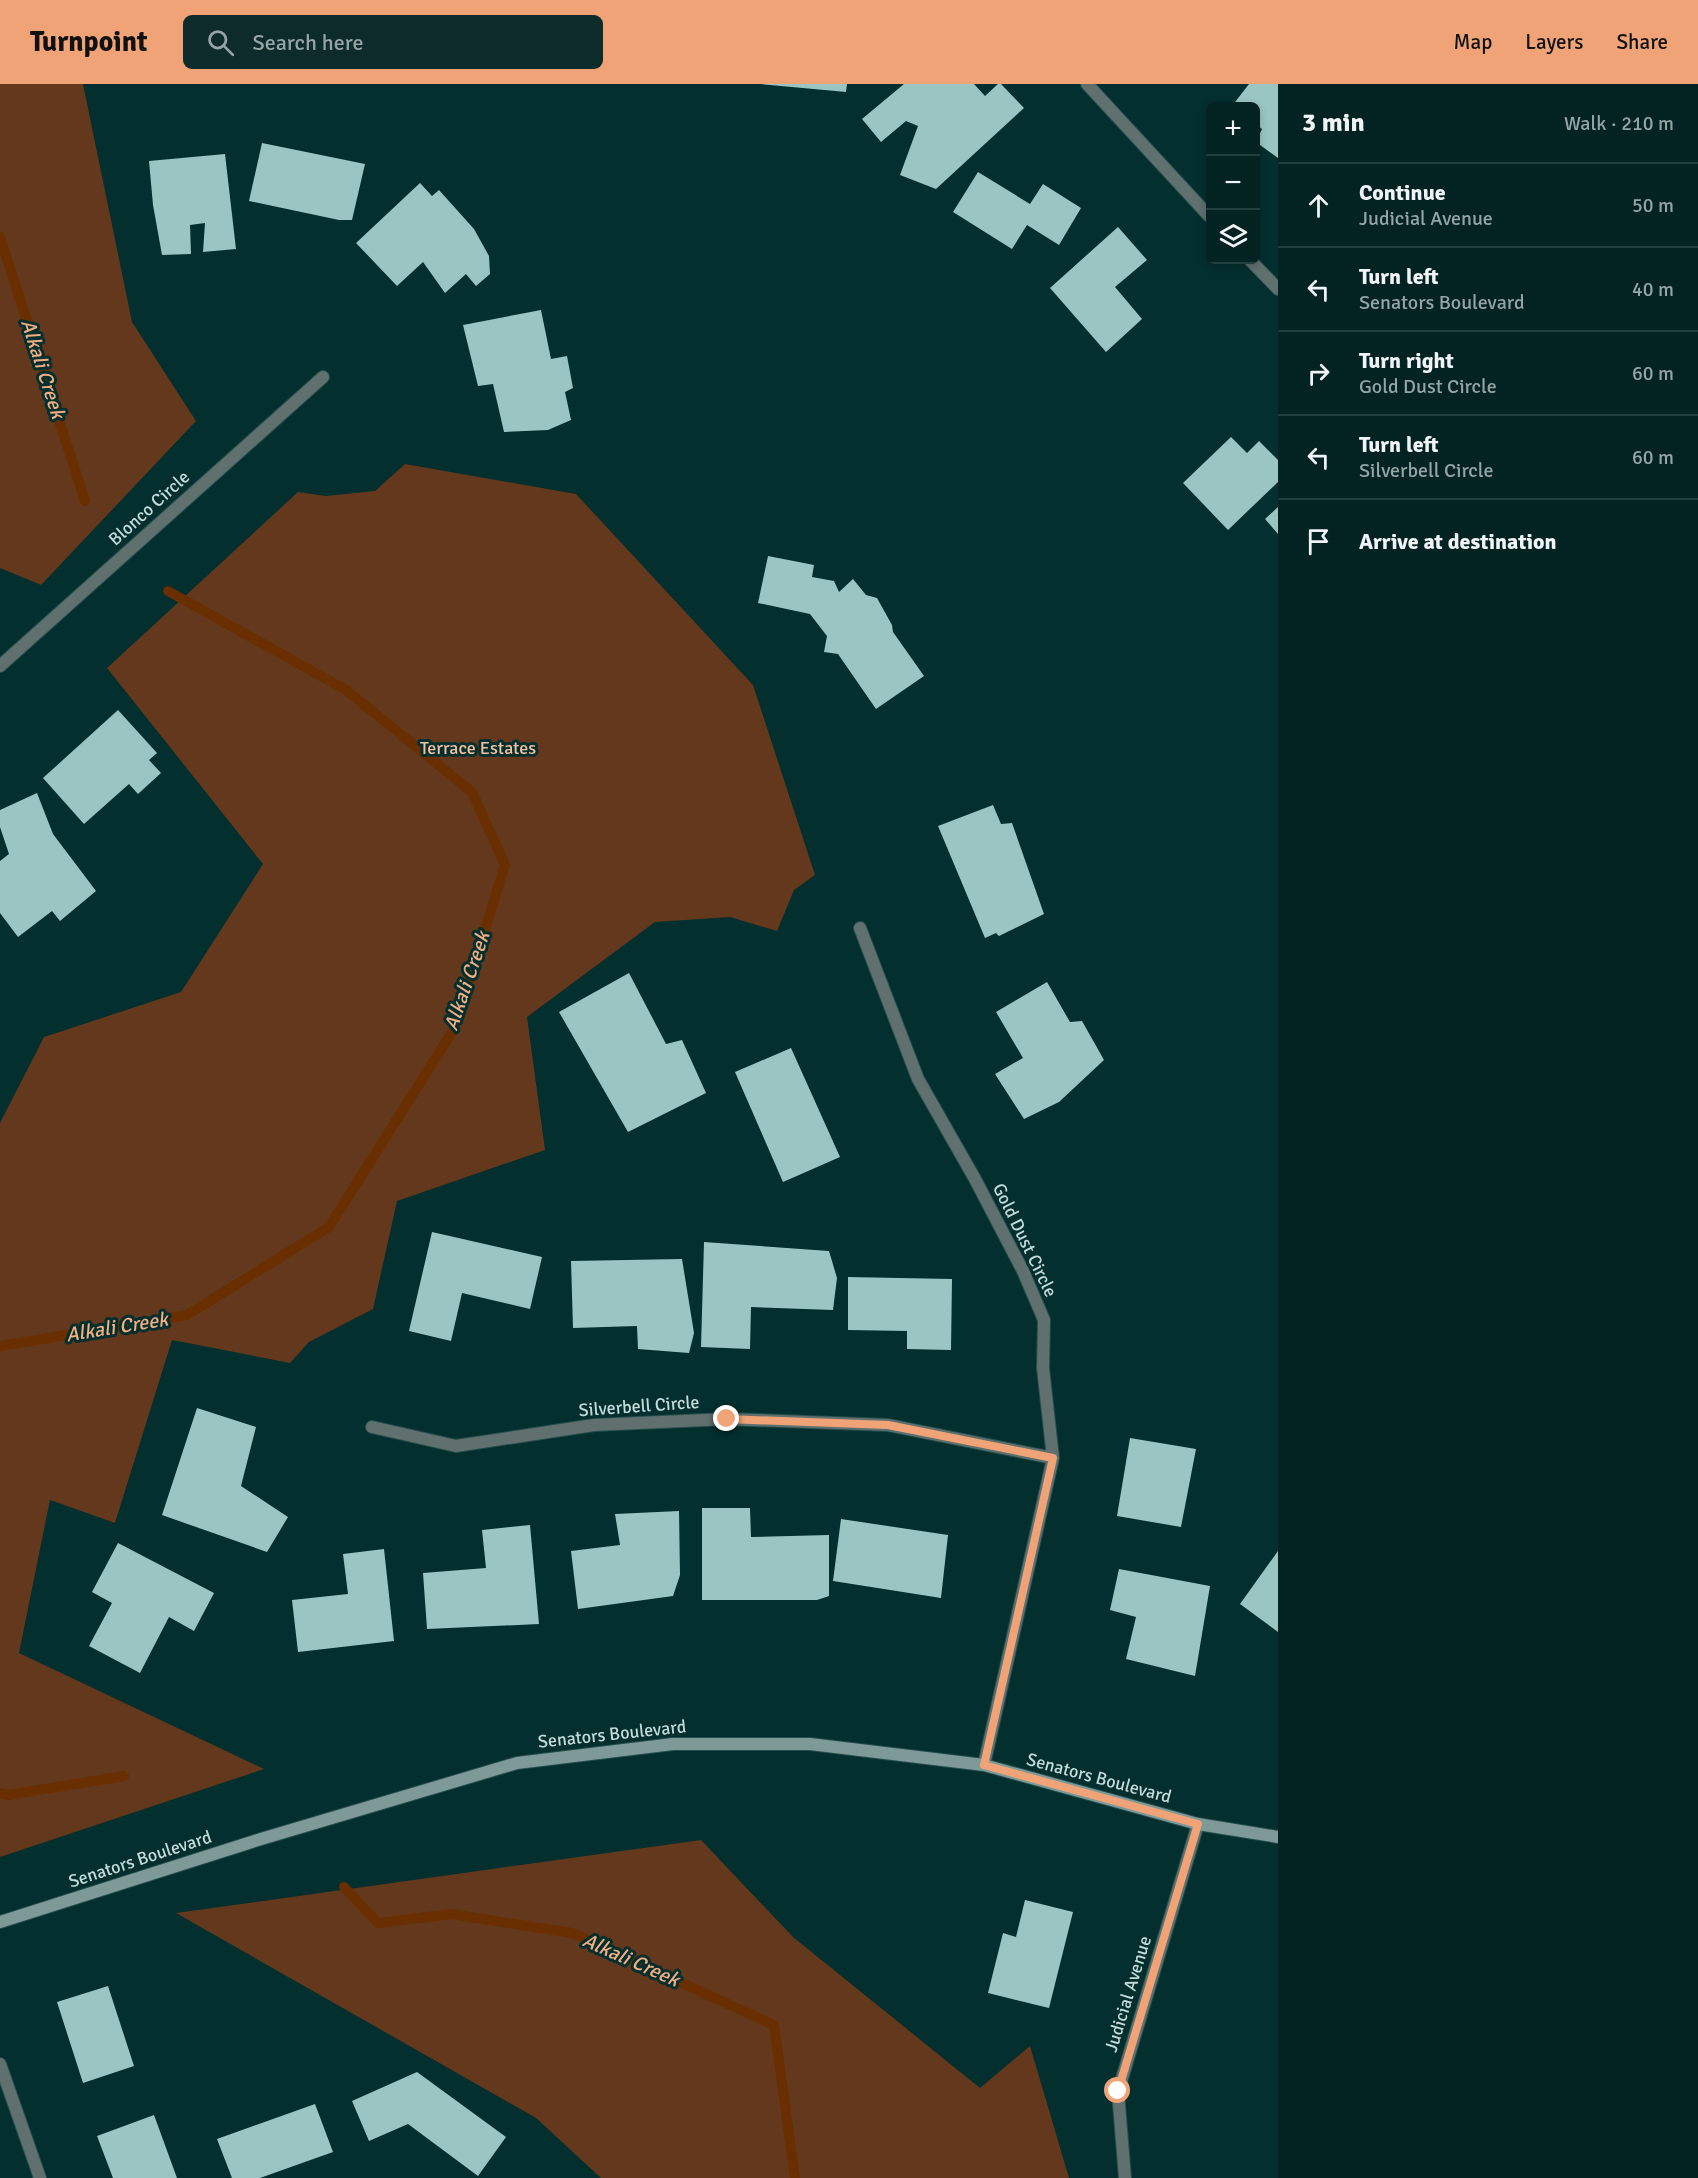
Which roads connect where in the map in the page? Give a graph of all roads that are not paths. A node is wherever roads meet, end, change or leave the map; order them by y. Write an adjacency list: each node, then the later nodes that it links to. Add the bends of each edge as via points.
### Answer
1 (1087, 84): 2 (street)
2 (1206, 213)
3 (1254, 264): 4 (street)
4 (1278, 289)
5 (323, 377): 6 (street, Blonco Circle)
6 (0, 666)
7 (860, 928): 9 (street, Gold Dust Circle, via 918,1079 1023,1271 1044,1320 1043,1368)
8 (372, 1427): 9 (street, Silverbell Circle, via 456,1446 594,1425 727,1419 888,1425)
9 (1053, 1458): 10 (street, Gold Dust Circle)
10 (984, 1765): 11 (street, Senators Boulevard); 13 (street, Senators Boulevard, via 810,1744 673,1744 517,1762)
11 (1198, 1824): 12 (street, Senators Boulevard); 16 (street, Judicial Avenue, via 1118,2091)
12 (1278, 1837)
13 (0, 1922)
14 (0, 2064): 15 (street)
15 (40, 2178)
16 (1125, 2178)

